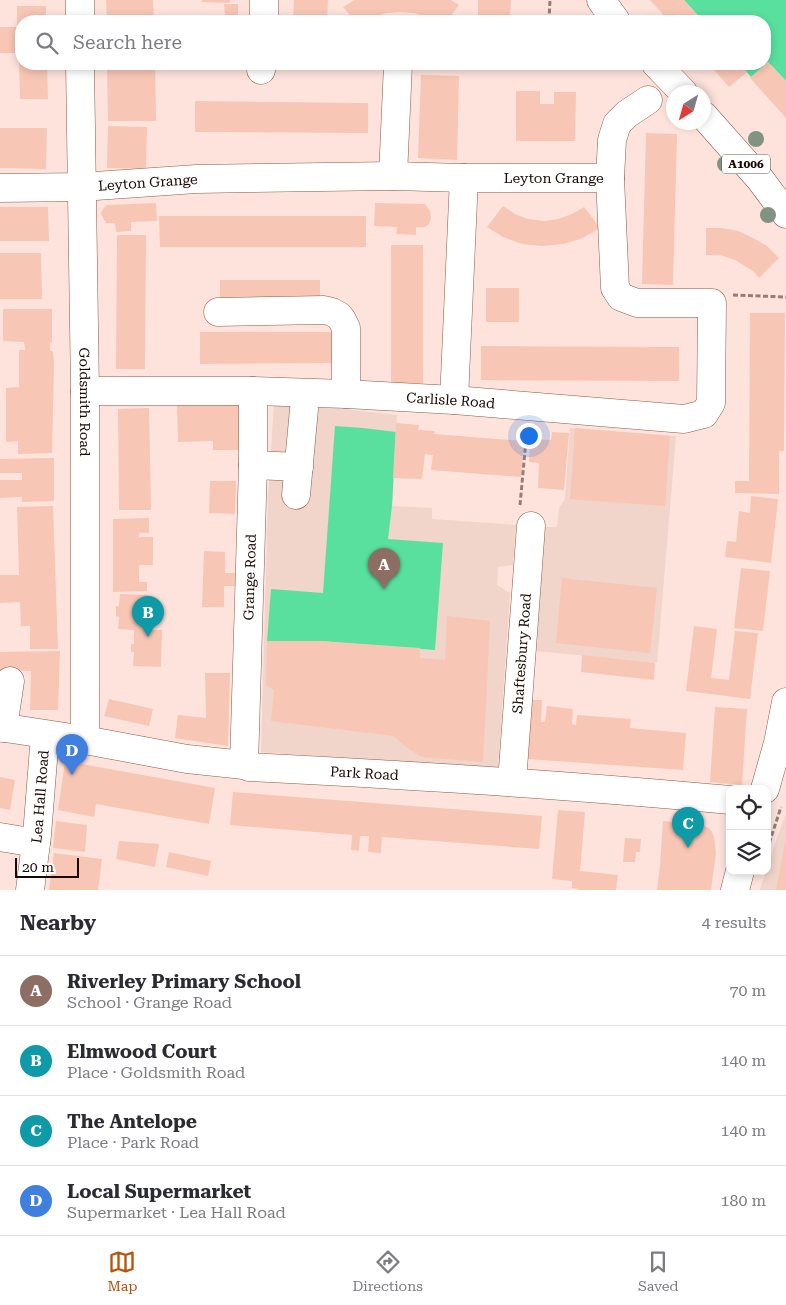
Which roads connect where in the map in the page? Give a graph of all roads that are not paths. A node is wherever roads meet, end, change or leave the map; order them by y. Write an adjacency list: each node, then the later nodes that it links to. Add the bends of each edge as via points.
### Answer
1 (80, 0): 4 (street)
2 (264, 0): 5 (street)
3 (601, 0): 6 (street)
4 (80, 15)
5 (264, 15)
6 (612, 15)
7 (80, 70): 16 (street, Goldsmith Road)
8 (398, 70): 13 (street)
9 (662, 70): 10 (street)
10 (676, 85)
11 (648, 100): 15 (street, via 617,124 612,140)
12 (711, 124): 18 (street, A1006)
13 (393, 176): 14 (street, Leyton Grange); 16 (street, Leyton Grange, via 196,178)
14 (464, 178): 15 (street, Leyton Grange); 24 (street)
15 (610, 178): 19 (street, Leyton Grange, via 615,288 621,298 637,303)
16 (81, 187): 17 (street, Leyton Grange); 21 (street, Goldsmith Road)
17 (0, 188)
18 (786, 214)
19 (712, 303): 24 (street, Carlisle Road, via 710,403 704,414 684,419)
20 (218, 312): 23 (street, via 328,310 336,314 347,332)
21 (85, 390): 22 (street, Carlisle Road); 34 (street, Goldsmith Road)
22 (253, 391): 23 (street, Carlisle Road); 26 (street, Grange Road)
23 (346, 394): 24 (street, Carlisle Road)
24 (454, 400)
25 (304, 409): 27 (street)
26 (253, 466): 27 (street); 35 (street, Grange Road)
27 (299, 467): 28 (street)
28 (296, 494)
29 (531, 526): 36 (street, Shaftesbury Road)
30 (10, 680): 32 (street)
31 (786, 702): 37 (street)
32 (1, 727): 33 (street, Park Road)
33 (45, 734): 34 (street, Park Road); 40 (street, Lea Hall Road)
34 (85, 740): 35 (street, Park Road, via 187,759)
35 (244, 765): 36 (street, Park Road)
36 (512, 782): 38 (street, Park Road)
37 (776, 783)
38 (726, 800)
39 (0, 836): 40 (street)
40 (36, 843): 42 (street, Lea Hall Road)
41 (739, 875): 43 (street)
42 (30, 890)
43 (735, 890)

